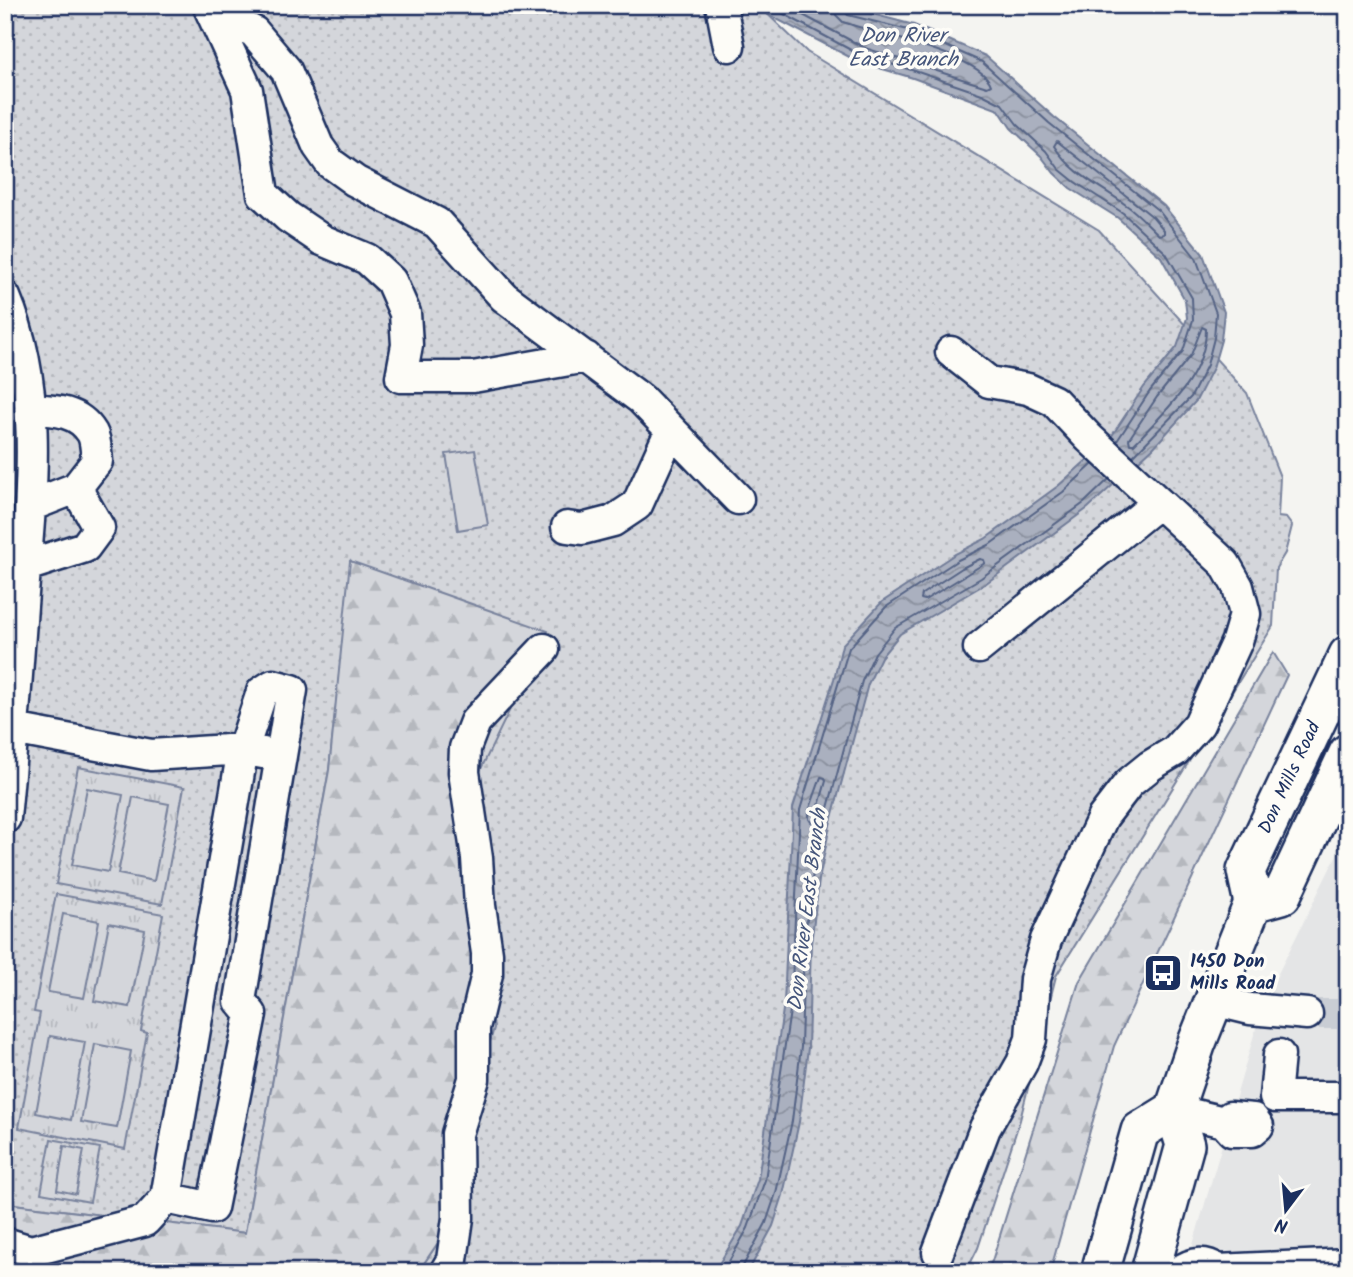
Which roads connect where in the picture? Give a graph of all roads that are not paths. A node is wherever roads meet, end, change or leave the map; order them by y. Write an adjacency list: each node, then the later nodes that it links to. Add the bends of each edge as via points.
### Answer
1 (209, 7): 4 (lane, via 254,32 286,70 318,146 330,163 437,223 504,297); 4 (lane, via 247,90 263,194 288,217 322,240 367,259 391,281 405,313 407,345 401,377 473,377)
2 (5, 297): 5 (lane, via 18,332)
3 (951, 352): 9 (lane, via 989,382 1028,389 1054,401)
4 (586, 358): 6 (lane, via 642,399)
5 (30, 409): 7 (lane, via 62,411 78,418 93,434 97,461); 10 (lane)
6 (671, 430): 8 (lane); 11 (lane, via 637,505 613,521 582,529)
7 (76, 488): 10 (lane); 12 (lane, via 99,528 85,547)
8 (738, 499)
9 (1158, 503): 13 (lane); 30 (lane, via 1225,565 1238,587 1245,614 1199,724 1175,751 1129,783 1102,817 1046,940 1035,979 1031,1039 1022,1063 985,1128)
10 (30, 506): 12 (lane)
11 (568, 527)
12 (26, 566): 16 (lane)
13 (979, 648)
14 (544, 649): 35 (lane, via 475,722 465,748 464,772 488,953 474,1028 474,1079 457,1134 458,1218 452,1260)
15 (1348, 655): 21 (main road, Don Mills Road, via 1246,871)
16 (13, 729): 17 (lane, via 151,755); 20 (lane)
17 (243, 749): 19 (lane); 19 (lane, via 262,692 273,685 292,690); 28 (lane)
18 (1348, 753): 21 (main road, via 1282,895)
19 (280, 757): 28 (lane, via 240,1002 251,1014 212,1208)
20 (5, 818)
21 (1253, 903): 22 (main road)
22 (1213, 1000): 23 (lane); 26 (main road)
23 (1307, 1014)
24 (1279, 1055): 25 (lane, via 1275,1097)
25 (1348, 1097)
26 (1174, 1110): 27 (lane); 31 (main road, via 1140,1131); 33 (main road, via 1185,1145)
27 (1224, 1122)
28 (166, 1198): 29 (lane, via 145,1221 31,1251)
29 (5, 1243)
30 (938, 1252)
31 (1103, 1263): 33 (main road)
32 (1348, 1264): 34 (lane)
33 (1163, 1271): 34 (lane, via 1209,1264)
34 (1217, 1271)
35 (445, 1272)

